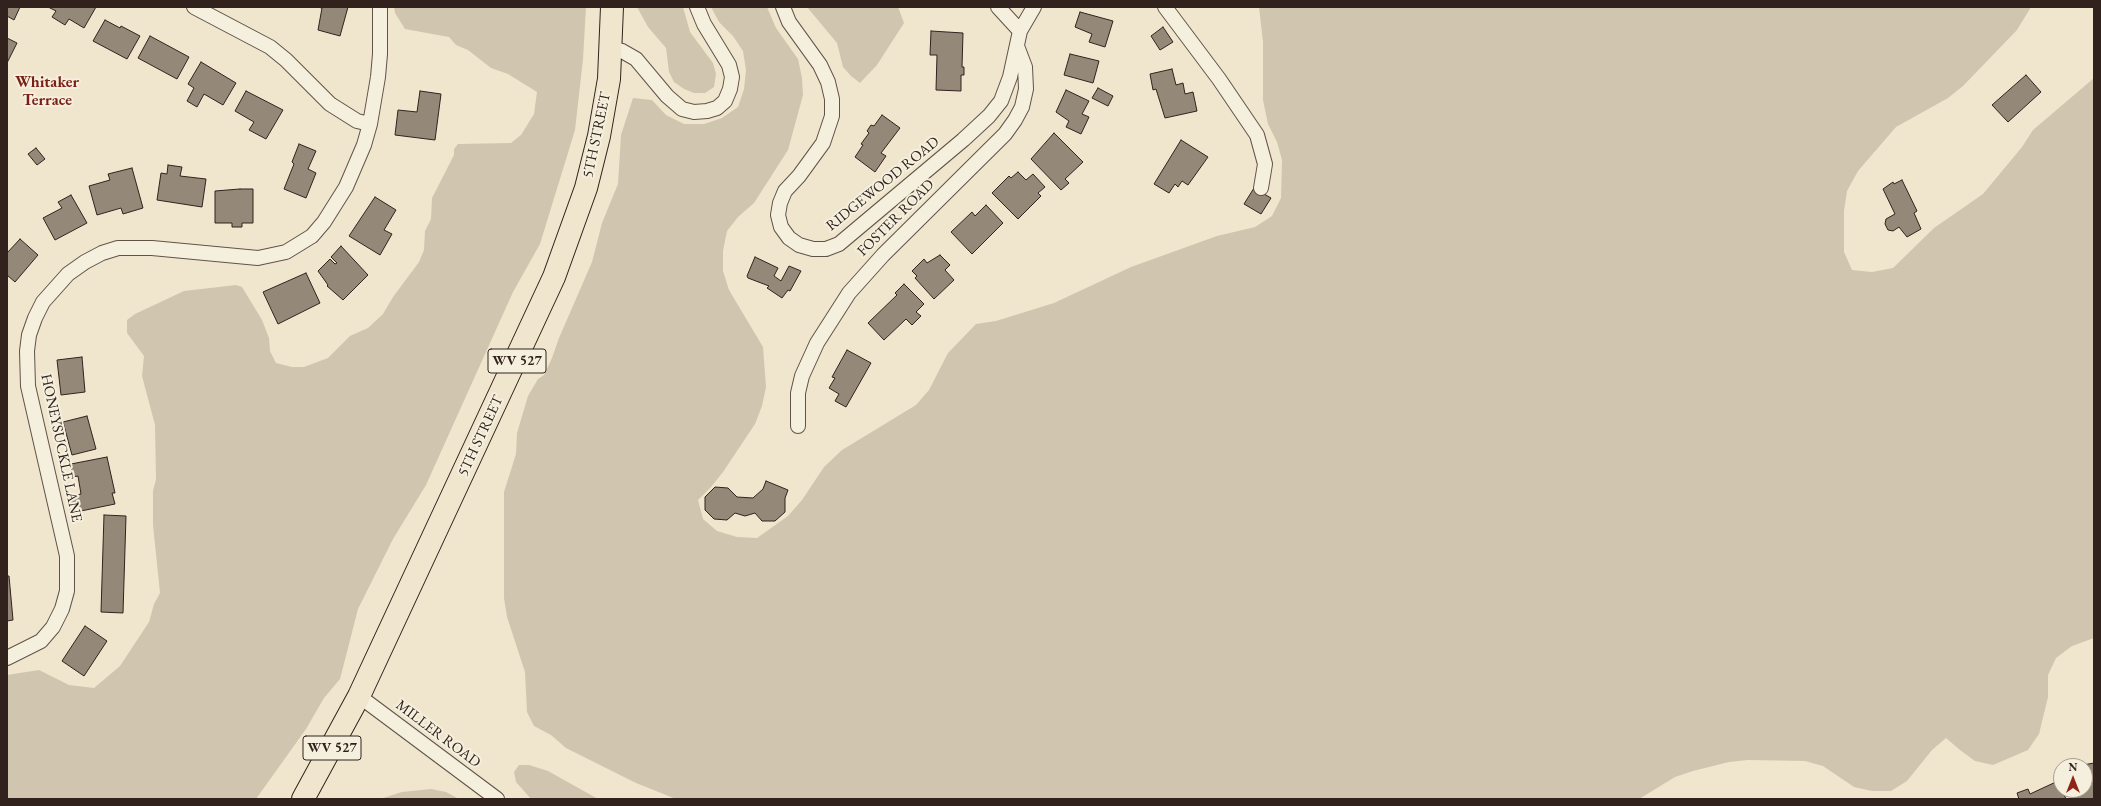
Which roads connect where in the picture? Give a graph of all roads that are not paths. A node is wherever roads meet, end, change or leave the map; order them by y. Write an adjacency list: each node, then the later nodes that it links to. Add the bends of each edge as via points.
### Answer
1 (194, 7): 12 (street, via 270,47 330,104 357,121)
2 (380, 7): 12 (street, HONEYSUCKLE LANE, via 380,54)
3 (612, 7): 11 (main road, 5TH STREET / WV 527)
4 (697, 7): 11 (street, via 704,24 729,65 732,78 725,101 717,108 707,112 682,109 667,96 636,59)
5 (783, 7): 10 (street, RIDGEWOOD ROAD, via 789,22 820,65 832,99 832,116 823,143 786,191 778,215 781,227 789,238 813,249 826,249 839,244 989,116 1010,77)
6 (998, 7): 9 (street)
7 (1034, 7): 9 (street, RIDGEWOOD ROAD)
8 (1165, 7): 13 (street, via 1257,135 1265,164)
9 (1020, 31): 10 (street, RIDGEWOOD ROAD)
10 (1017, 45): 14 (street, FOSTER ROAD, via 1024,67 1026,89 1022,107 1015,120 1005,134 878,260 849,293 817,344 802,376 798,393)
11 (611, 48): 16 (main road, 5TH STREET / WV 527, via 609,79 594,160 576,220 554,277)
12 (370, 124): 15 (street, HONEYSUCKLE LANE, via 357,165 333,209 312,236 299,245 286,252 258,258 152,248 118,248 85,262 64,279 44,302 29,335 28,386 67,556 67,591 62,610 53,627 41,641)
13 (1261, 188)
14 (798, 426)
15 (7, 658)
16 (359, 696): 17 (main road, 5TH STREET / WV 527); 18 (street, MILLER ROAD)
17 (303, 799)
18 (497, 799)

